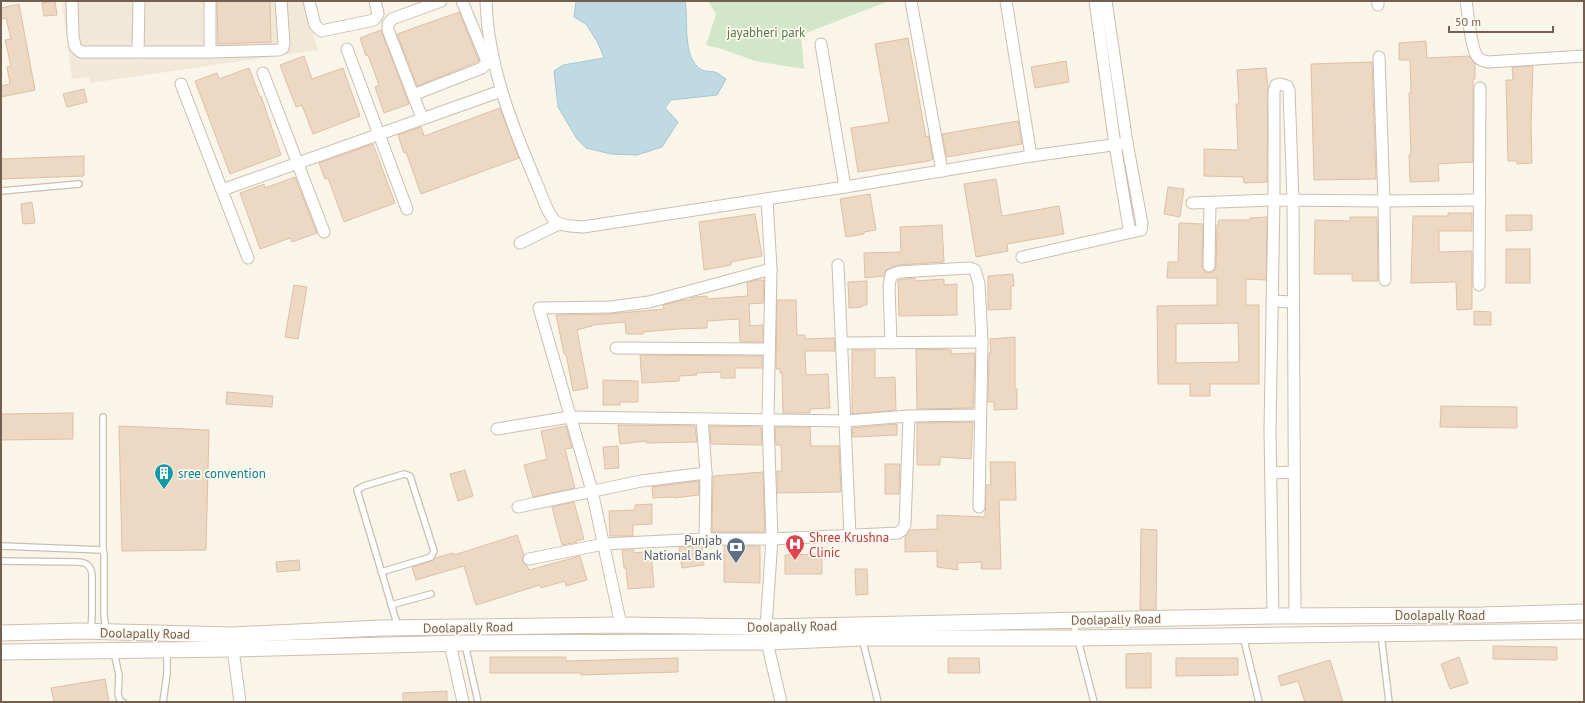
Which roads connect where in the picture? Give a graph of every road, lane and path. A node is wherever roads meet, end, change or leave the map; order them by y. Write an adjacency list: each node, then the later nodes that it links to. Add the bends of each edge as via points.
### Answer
1 (72, 1): 18 (street, via 75,47 81,52)
2 (139, 1): 18 (street)
3 (210, 1): 19 (street)
4 (281, 1): 19 (street, via 283,48)
5 (310, 1): 6 (street, via 315,25 321,31 374,20 378,14)
6 (375, 1)
7 (441, 1): 26 (street, via 392,19 388,24)
8 (462, 1): 15 (street)
9 (486, 1): 15 (street)
10 (911, 1): 33 (street)
11 (1006, 1): 31 (street)
12 (1095, 1): 30 (street)
13 (1106, 1): 29 (street)
14 (1466, 1): 20 (street, via 1473,45 1480,59 1488,62)
15 (484, 41): 25 (street); 26 (street, via 486,64 482,68)
16 (821, 44): 35 (street)
17 (346, 49): 28 (street)
18 (138, 52): 19 (street)
19 (210, 52)
20 (1584, 56)
21 (1379, 57): 42 (street)
22 (263, 72): 32 (street)
23 (181, 84): 36 (street)
24 (1480, 88): 41 (street)
25 (500, 91): 27 (street); 46 (street, via 547,207 553,219)
26 (413, 95): 27 (street)
27 (422, 118): 28 (street)
28 (378, 134): 32 (street); 45 (street)
29 (1127, 143): 30 (street); 48 (street, via 1142,227 1141,230)
30 (1115, 145): 31 (street); 48 (street, via 1129,228)
31 (1031, 156): 33 (street)
32 (297, 164): 36 (street); 47 (street)
33 (942, 172): 35 (street)
34 (79, 184): 37 (lane)
35 (845, 187): 38 (street)
36 (222, 190): 51 (street)
37 (1, 191)
38 (767, 199): 46 (street, via 583,227); 54 (street)
39 (1274, 200): 40 (street); 40 (street, via 1274,90 1276,85 1280,84 1287,86 1289,90); 44 (street); 57 (street)
40 (1293, 200): 42 (street); 58 (street)
41 (1480, 200): 42 (street); 56 (street)
42 (1384, 201): 55 (street)
43 (1192, 203): 44 (street)
44 (1210, 203): 53 (street)
45 (407, 209)
46 (559, 224): 49 (street)
47 (324, 232)
48 (1132, 232): 50 (street)
49 (520, 242)
50 (1022, 257)
51 (248, 258)
52 (838, 265): 61 (street)
53 (1209, 266)
54 (771, 269): 63 (street); 67 (street, via 649,302 610,307 539,308)
55 (1384, 280)
56 (1479, 285)
57 (1272, 301): 58 (street); 74 (street)
58 (1293, 302): 72 (street)
59 (891, 342): 60 (street); 60 (street, via 891,275 898,272 969,268 975,270 980,284); 61 (street)
60 (982, 342): 64 (street)
61 (843, 343): 70 (street)
62 (616, 348): 63 (street)
63 (769, 349): 69 (street)
64 (980, 415): 65 (street); 77 (street)
65 (909, 416): 70 (street); 78 (street, via 904,528 898,533)
66 (103, 417): 83 (lane)
67 (570, 417): 68 (street); 71 (street); 75 (street)
68 (702, 419): 69 (street); 73 (street)
69 (768, 419): 70 (street); 80 (street)
70 (846, 421): 78 (street)
71 (497, 429)
72 (1294, 472): 74 (street); 92 (street)
73 (706, 473): 75 (street, via 641,481); 79 (street)
74 (1271, 473): 91 (street)
75 (592, 491): 76 (street); 81 (street)
76 (518, 507)
77 (979, 507)
78 (850, 535): 80 (street)
79 (706, 539): 80 (street); 81 (street)
80 (772, 539): 100 (street)
81 (604, 544): 84 (street); 94 (street)
82 (1, 546): 83 (lane)
83 (103, 550): 99 (lane, via 104,615)
84 (529, 559)
85 (1, 561): 97 (lane, via 83,562 89,565 92,569)
86 (381, 572): 86 (lane, via 357,490 404,474 410,476 434,552 431,557); 88 (lane)
87 (431, 594): 88 (lane)
88 (391, 605): 95 (lane)
89 (1584, 612): 90 (main road, Doolapally Road)
90 (1433, 615): 92 (main road, Doolapally Road); 102 (main road)
91 (1273, 616): 92 (main road, Doolapally Road); 93 (main road, Doolapally Road)
92 (1295, 616)
93 (1073, 620): 100 (main road, Doolapally Road); 105 (lane)
94 (621, 625): 95 (main road, Doolapally Road); 100 (main road, Doolapally Road)
95 (398, 627): 99 (main road, Doolapally Road, via 232,635)
96 (1584, 631): 102 (main road, Doolapally Road)
97 (91, 632): 98 (main road, Doolapally Road); 99 (main road, Doolapally Road)
98 (1, 633)
99 (107, 633)
100 (767, 634): 104 (main road, Doolapally Road); 106 (main road, Doolapally Road); 116 (street)
101 (1381, 634): 102 (main road, Doolapally Road); 103 (main road, Doolapally Road); 120 (lane)
102 (1435, 634)
103 (1243, 636): 105 (main road, Doolapally Road); 119 (lane)
104 (862, 638): 105 (main road, Doolapally Road); 117 (lane)
105 (1076, 638): 118 (lane)
106 (457, 644): 108 (main road, Doolapally Road); 114 (street); 115 (lane)
107 (167, 649): 108 (main road, Doolapally Road); 109 (main road, Doolapally Road); 112 (lane)
108 (233, 649): 113 (street)
109 (114, 650): 110 (main road, Doolapally Road); 111 (lane, via 119,676 118,694 120,701)
110 (1, 652)
111 (123, 702)
112 (163, 702)
113 (240, 702)
114 (463, 702)
115 (478, 702)
116 (781, 702)
117 (878, 702)
118 (1094, 702)
119 (1260, 702)
120 (1389, 702)

